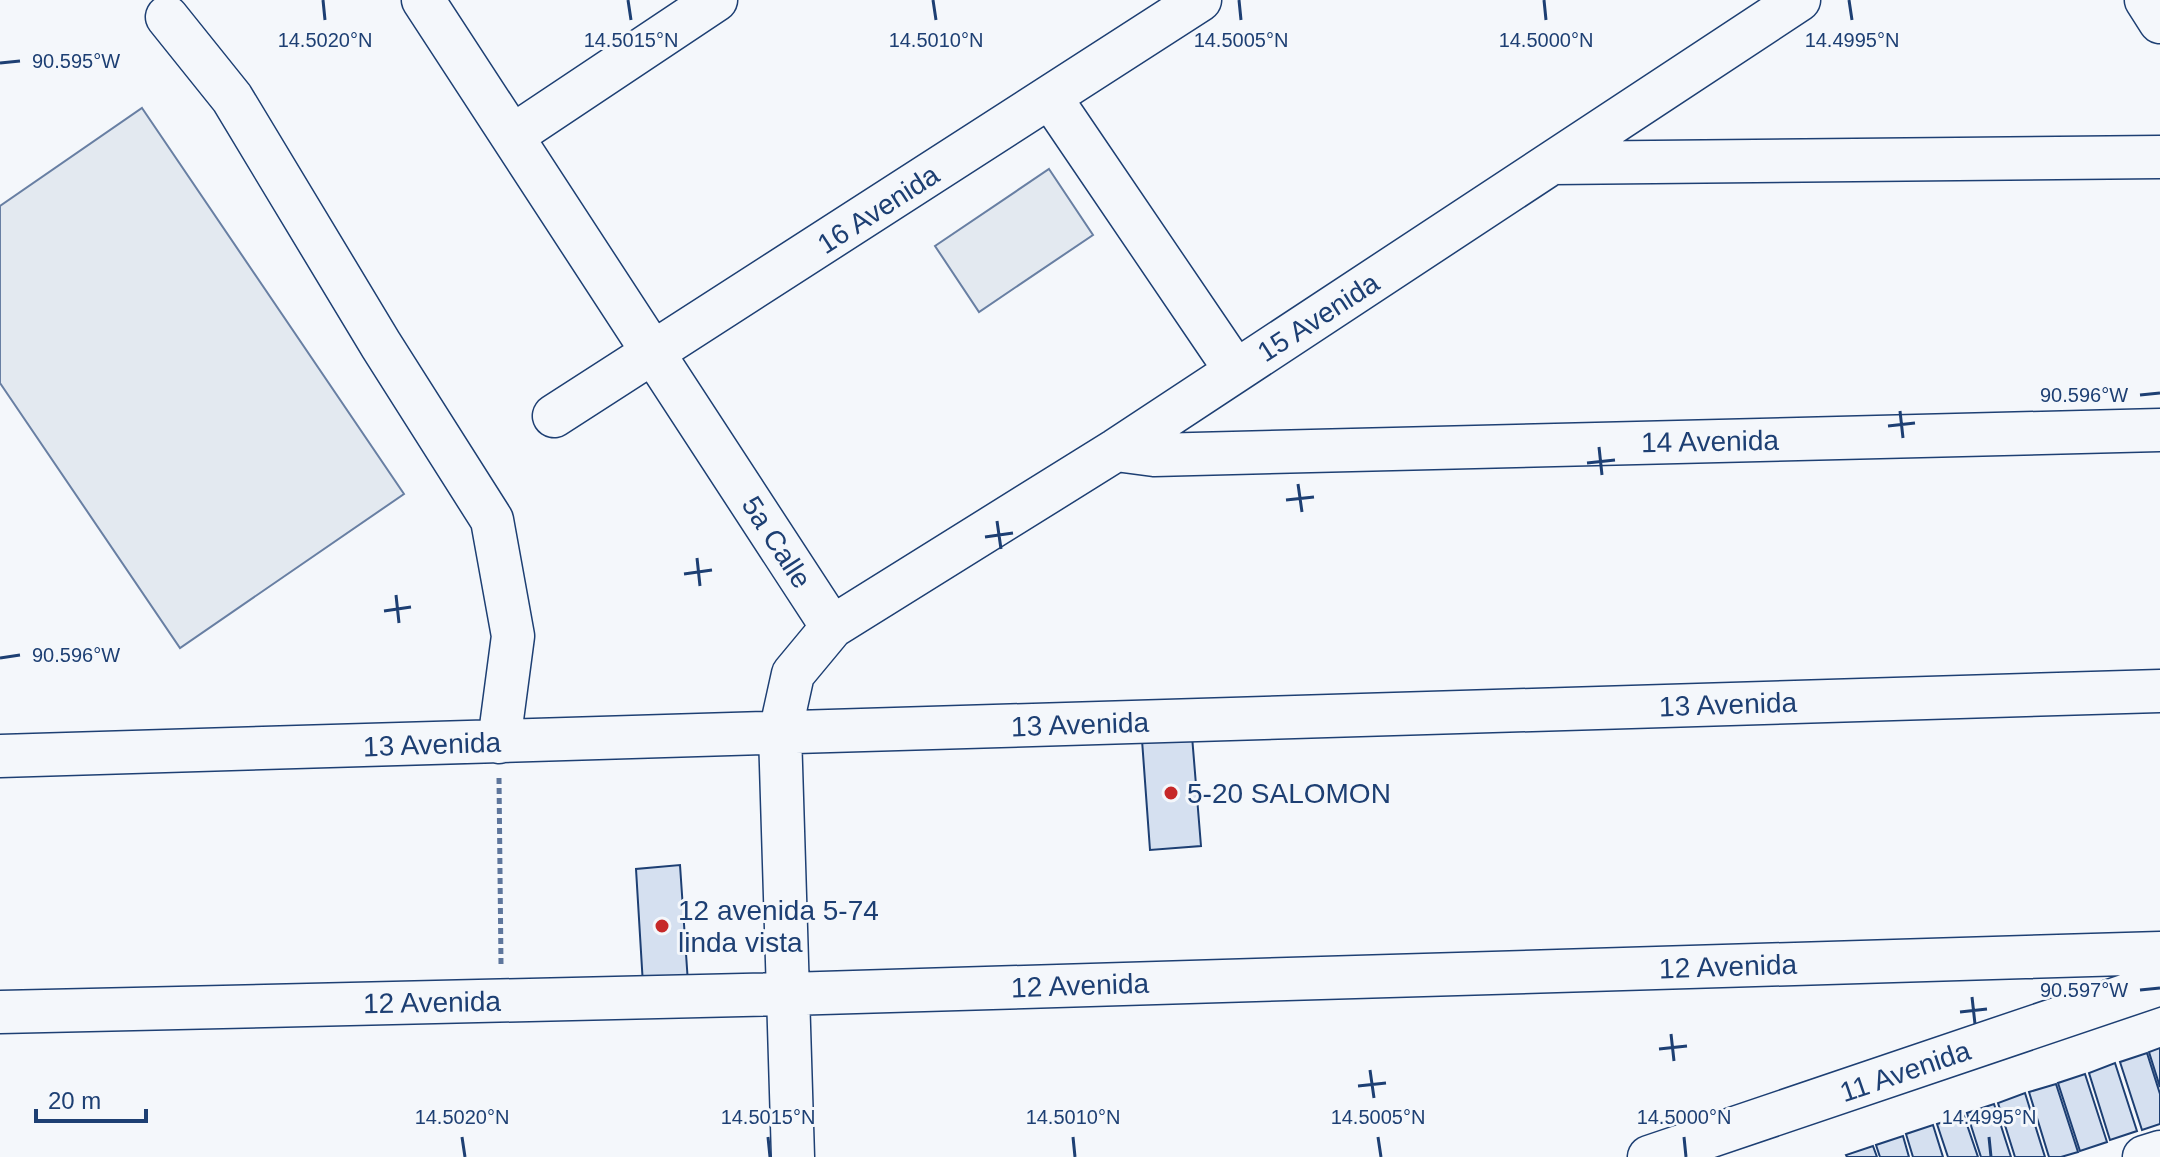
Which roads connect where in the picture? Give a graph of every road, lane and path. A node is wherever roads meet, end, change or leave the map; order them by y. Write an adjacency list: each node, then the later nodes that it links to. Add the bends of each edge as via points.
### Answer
1 (423, 0): 9 (street, 5a Calle)
2 (716, 0): 9 (street)
3 (1200, 0): 8 (street, 16 Avenida)
4 (1799, 0): 11 (street, 15 Avenida)
5 (2146, 0): 7 (street)
6 (167, 17): 20 (street, via 232,98 492,520 513,636)
7 (2160, 22)
8 (1050, 97): 12 (street, 16 Avenida); 13 (street)
9 (512, 136): 12 (street, 5a Calle)
10 (2160, 157): 11 (street)
11 (1552, 163): 13 (street, 15 Avenida)
12 (654, 353): 14 (street, 16 Avenida); 17 (street, 5a Calle)
13 (1236, 371): 16 (street, 15 Avenida)
14 (554, 416)
15 (2160, 430): 16 (street, 14 Avenida, via 1154,455)
16 (1116, 450): 17 (street, 15 Avenida)
17 (832, 627): 19 (street, via 793,674)
18 (2160, 691): 19 (street, 13 Avenida)
19 (780, 733): 20 (street, 13 Avenida); 24 (street)
20 (499, 742): 21 (street, 13 Avenida); 25 (path)
21 (0, 756)
22 (2160, 953): 24 (street, 12 Avenida)
23 (2160, 984): 29 (street, 11 Avenida)
24 (788, 994): 25 (street, 12 Avenida); 28 (street)
25 (501, 1001): 26 (street, 12 Avenida)
26 (0, 1012)
27 (2160, 1152): 30 (street)
28 (793, 1157)
29 (1649, 1157)
30 (2144, 1157)

